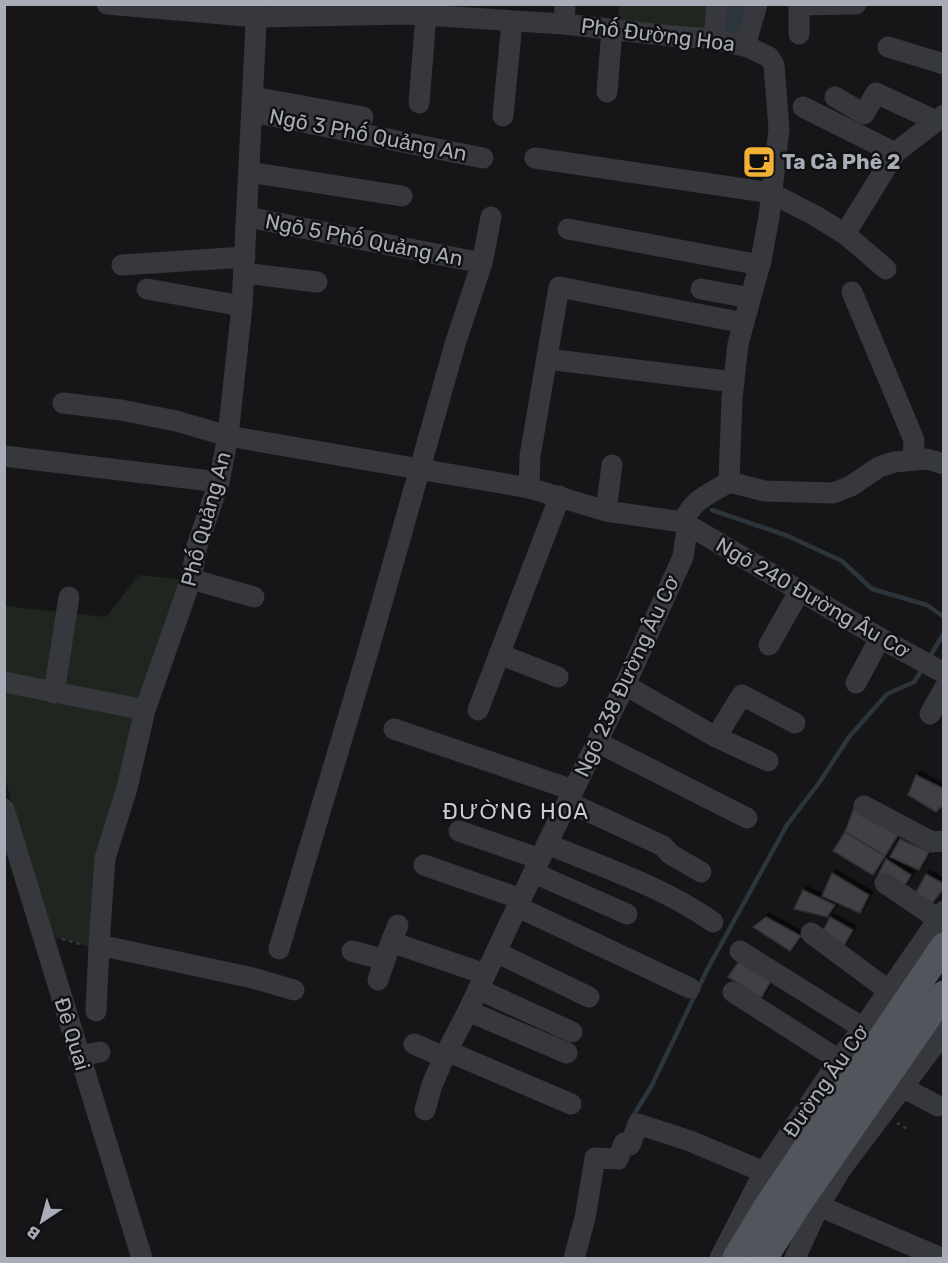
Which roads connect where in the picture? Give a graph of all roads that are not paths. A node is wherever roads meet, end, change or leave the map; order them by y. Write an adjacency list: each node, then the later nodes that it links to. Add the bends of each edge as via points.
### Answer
1 (107, 4): 6 (street, Phố Đường Hoa)
2 (717, 4): 12 (street)
3 (757, 4): 13 (street)
4 (856, 4): 5 (street)
5 (799, 5): 11 (street)
6 (257, 11): 7 (street, Phố Đường Hoa); 19 (street, Phố Quảng An)
7 (414, 11): 9 (street, Phố Đường Hoa); 18 (street)
8 (565, 14): 9 (street, Phố Đường Hoa); 10 (street, Phố Đường Hoa)
9 (512, 22): 21 (street)
10 (612, 29): 12 (street, Phố Đường Hoa); 16 (street)
11 (799, 34)
12 (714, 39): 13 (street, Phố Đường Hoa)
13 (745, 46): 28 (street, Phố Đường Hoa, via 769,57 774,65 779,129)
14 (888, 47): 15 (street)
15 (944, 64)
16 (607, 92)
17 (835, 97): 23 (street, via 864,114 876,93)
18 (419, 103)
19 (252, 105): 22 (street); 25 (street, Ngõ 3 Phố Quảng An); 27 (street, Phố Quảng An)
20 (803, 107): 24 (street)
21 (503, 116)
22 (363, 117)
23 (940, 118): 24 (street)
24 (895, 153): 33 (street)
25 (483, 158)
26 (535, 158): 28 (street)
27 (249, 172): 29 (street); 30 (street, Phố Quảng An)
28 (771, 193): 33 (street); 37 (street, Phố Đường Hoa)
29 (402, 196)
30 (247, 217): 34 (street, Ngõ 5 Phố Quảng An); 35 (street, Phố Quảng An)
31 (491, 217): 34 (street)
32 (568, 229): 37 (street)
33 (845, 234): 38 (street)
34 (482, 264): 54 (street)
35 (244, 265): 36 (street); 39 (street); 44 (street, Phố Quảng An)
36 (122, 266)
37 (760, 266): 43 (street, Phố Đường Hoa)
38 (886, 269)
39 (316, 282)
40 (701, 288): 43 (street)
41 (147, 289): 44 (street)
42 (852, 292): 51 (street, via 914,440)
43 (750, 298): 45 (street, Phố Đường Hoa)
44 (242, 306): 49 (street, Phố Quảng An)
45 (744, 323): 46 (street, via 560,279); 47 (street, Phố Đường Hoa)
46 (545, 370): 47 (street); 57 (street, via 530,456)
47 (734, 382): 56 (street, Phố Đường Hoa)
48 (63, 403): 49 (street, via 176,421)
49 (228, 436): 54 (street); 55 (street, Phố Quảng An)
50 (4, 456): 55 (street)
51 (913, 460): 52 (street); 56 (street, via 879,467 833,493 765,491)
52 (944, 464)
53 (612, 465): 59 (street)
54 (421, 469): 57 (street); 101 (street)
55 (219, 482): 61 (street, Phố Quảng An, via 197,546)
56 (729, 482): 60 (street, via 694,503)
57 (529, 488): 58 (street)
58 (560, 496): 59 (street); 67 (street)
59 (606, 511): 60 (street)
60 (683, 522): 62 (street, Ngõ 240 Đường Âu Cơ); 72 (street, Ngõ 238 Đường Âu Cơ, via 687,529 683,557)
61 (191, 579): 64 (street); 75 (street, Phố Quảng An)
62 (800, 590): 65 (street, Ngõ 240 Đường Âu Cơ); 66 (street)
63 (69, 597): 74 (street)
64 (254, 597)
65 (880, 638): 68 (street, Ngõ 240 Đường Âu Cơ); 71 (street)
66 (769, 645)
67 (499, 654): 69 (street); 76 (street)
68 (944, 673)
69 (558, 677)
70 (4, 682): 74 (street)
71 (856, 683)
72 (625, 685): 80 (street); 81 (street, Ngõ 238 Đường Âu Cơ)
73 (944, 689): 77 (street)
74 (54, 693): 75 (street)
75 (145, 710): 99 (street, Phố Quảng An, via 105,858)
76 (478, 710)
77 (930, 714)
78 (795, 723): 80 (street, via 742,695)
79 (394, 729): 83 (street)
80 (716, 737): 82 (street)
81 (597, 742): 83 (street, Ngõ 238 Đường Âu Cơ); 86 (street)
82 (768, 761)
83 (571, 796): 89 (street, Ngõ 238 Đường Âu Cơ); 91 (street, via 663,846)
84 (864, 806): 88 (street, via 932,842)
85 (4, 809): 120 (street, Đê Quai)
86 (747, 818)
87 (459, 831): 89 (street)
88 (944, 841)
89 (540, 859): 93 (street, Ngõ 238 Đường Âu Cơ); 94 (street); 96 (street, via 603,866 692,907)
90 (424, 865): 93 (street)
91 (701, 872)
92 (885, 883): 95 (street)
93 (520, 903): 104 (street, Ngõ 238 Đường Âu Cơ); 107 (street)
94 (627, 914)
95 (941, 915): 109 (street, Đường Âu Cơ)
96 (713, 922)
97 (811, 933): 109 (street)
98 (391, 942): 102 (street); 105 (street); 106 (street)
99 (99, 945): 108 (street); 113 (street, Phố Quảng An)
100 (944, 945): 116 (main road, Đường Âu Cơ)
101 (279, 949)
102 (352, 951)
103 (740, 951): 116 (street)
104 (496, 952): 106 (street, Ngõ 238 Đường Âu Cơ); 112 (street)
105 (378, 980)
106 (482, 982): 114 (street, Ngõ 238 Đường Âu Cơ); 114 (street, via 569,1042)
107 (690, 988)
108 (294, 990)
109 (889, 991): 116 (street, Đường Âu Cơ)
110 (733, 993): 122 (street)
111 (944, 994): 121 (main road)
112 (589, 997)
113 (96, 1011)
114 (468, 1011): 119 (street, Ngõ 238 Đường Âu Cơ)
115 (944, 1032): 123 (street)
116 (871, 1034): 121 (main road); 122 (street, Đường Âu Cơ); 133 (main road, Đường Âu Cơ)
117 (414, 1044): 119 (street)
118 (100, 1052): 120 (street)
119 (446, 1054): 124 (street); 126 (street, Ngõ 238 Đường Âu Cơ)
120 (79, 1056): 130 (street, Đê Quai)
121 (902, 1056): 129 (main road)
122 (839, 1060): 127 (street, Đường Âu Cơ)
123 (902, 1087): 125 (street); 128 (street, via 841,1169)
124 (571, 1104)
125 (938, 1106)
126 (425, 1110)
127 (764, 1172): 131 (street, via 638,1124 630,1145 624,1143 618,1159 595,1158); 132 (street, Đường Âu Cơ)
128 (819, 1206): 134 (street); 135 (street)
129 (768, 1254)
130 (142, 1258)
131 (574, 1258)
132 (720, 1258)
133 (736, 1258)
134 (795, 1258)
135 (941, 1258)

